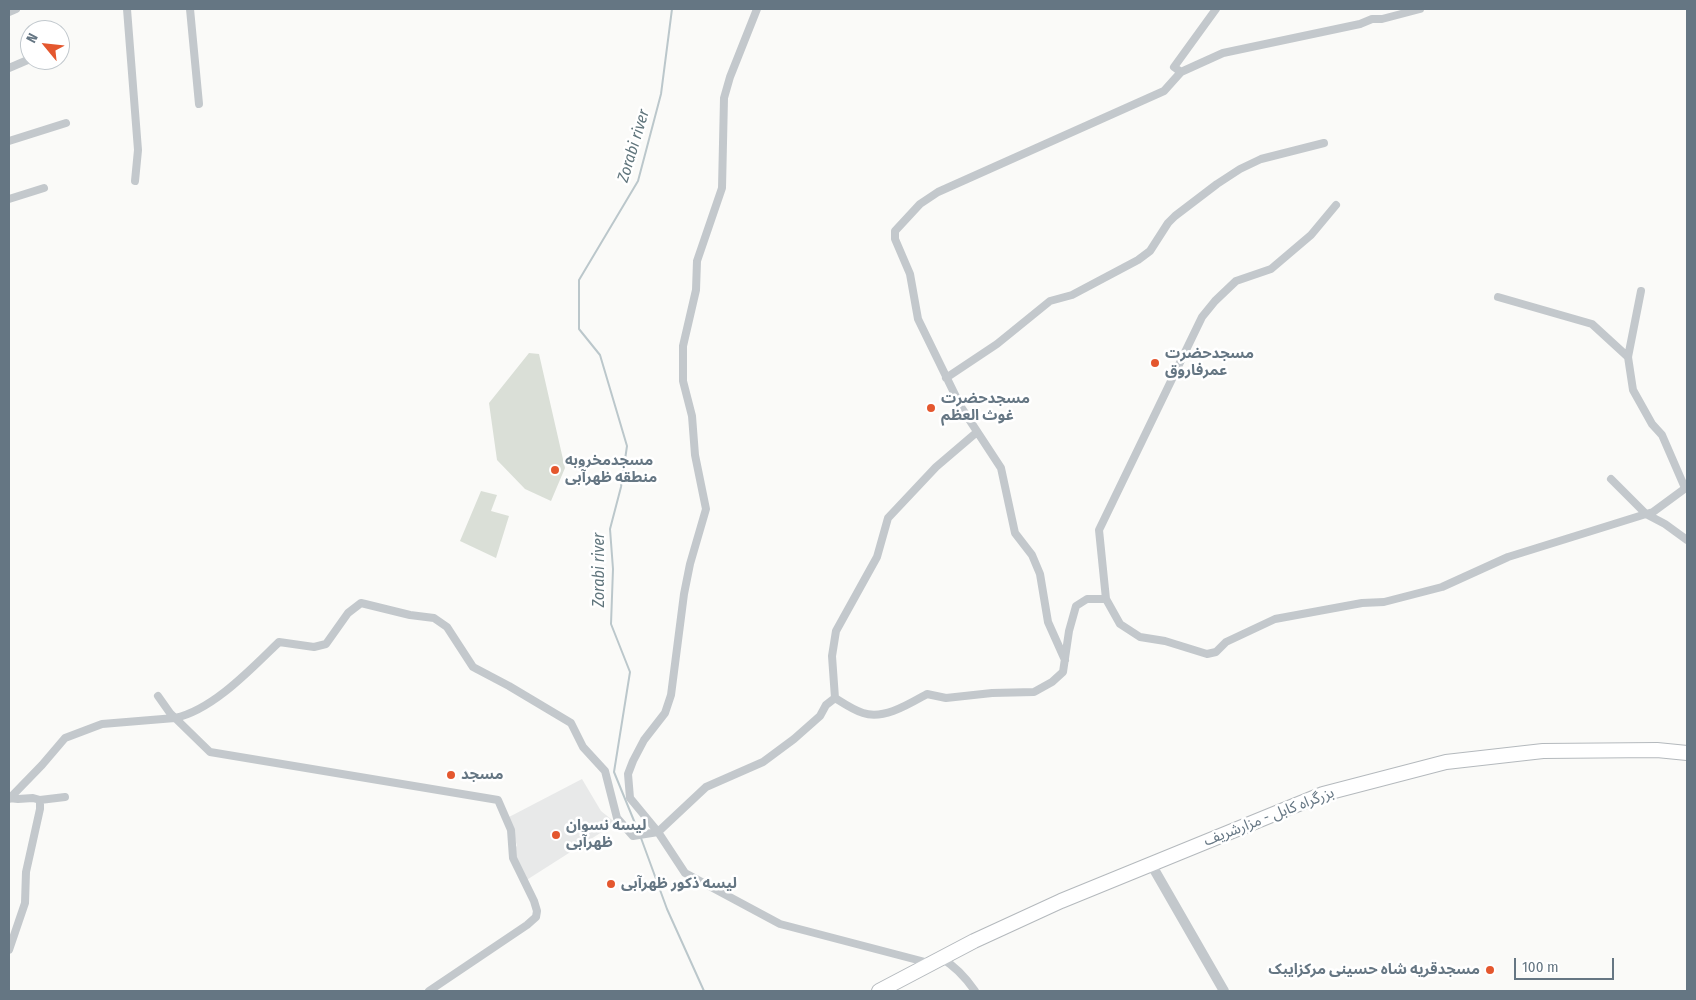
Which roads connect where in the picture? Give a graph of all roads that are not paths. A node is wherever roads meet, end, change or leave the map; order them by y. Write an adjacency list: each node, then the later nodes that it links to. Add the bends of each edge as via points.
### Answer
1 (16, 9): 7 (street)
2 (127, 9): 13 (street, via 138,150)
3 (190, 9): 9 (street)
4 (757, 9): 35 (street, via 724,98 722,188 697,261 696,290 683,346 683,381 692,416 695,455 706,509 684,594 671,695 665,713 644,740 628,774 630,798)
5 (1216, 9): 8 (street, via 1174,67)
6 (1420, 9): 8 (street, via 1223,53)
7 (9, 12)
8 (1181, 72): 20 (street, via 1164,92 938,192 920,204 895,231 895,239 910,274 918,319)
9 (199, 104)
10 (66, 124): 11 (street)
11 (9, 141)
12 (1324, 143): 20 (street, via 1261,159 1240,169 1175,216 1150,251 1138,260 1072,295 1050,301 997,344)
13 (136, 181)
14 (44, 188): 15 (street)
15 (9, 199)
16 (1336, 206): 26 (street, via 1311,235 1271,269 1236,281 1202,317 1099,530)
17 (1641, 290): 19 (street)
18 (1498, 297): 19 (street, via 1592,324)
19 (1628, 357): 23 (street, via 1633,390 1662,435)
20 (946, 378): 21 (street)
21 (977, 432): 27 (street, via 1001,468 1015,533 1032,555 1040,574 1048,622); 29 (street, via 936,468 888,518 877,557 836,631 832,656)
22 (1611, 479): 24 (street)
23 (1686, 488): 24 (street)
24 (1646, 514): 25 (street); 26 (street, via 1508,557 1442,587 1384,602 1275,619 1207,654 1165,640 1140,637 1120,624)
25 (1687, 540)
26 (1106, 599): 27 (street, via 1087,599 1076,606)
27 (1065, 661): 29 (street, via 1063,672 1034,692 946,698 927,694 884,714 864,714)
28 (158, 696): 30 (street)
29 (835, 698): 35 (street, via 794,739 763,762 706,787)
30 (176, 718): 33 (street, via 102,724 65,738); 35 (street, via 197,710 227,690 279,642 314,647 326,644 348,613 361,603 434,618 447,627 473,667 571,723 583,747 604,771 618,818 634,836); 39 (street, via 210,752 498,800 511,830 513,858 534,901 536,917)
31 (1687, 753): 36 (highway, بزرگراه کابل - مزارشریف, via 1657,750 1544,751 1446,762 1323,794)
32 (65, 797): 34 (street)
33 (9, 799): 34 (street)
34 (40, 800): 37 (street, via 26,872 25,903)
35 (658, 832): 38 (street, via 686,873 780,924)
36 (1151, 864): 38 (highway, بزرگراه کابل - مزارشریف, via 1061,901); 42 (street)
37 (9, 950)
38 (936, 961): 40 (highway, بزرگراه کابل - مزارشریف); 41 (street, via 951,964)
39 (429, 991)
40 (880, 991)
41 (975, 991)
42 (1224, 991)

